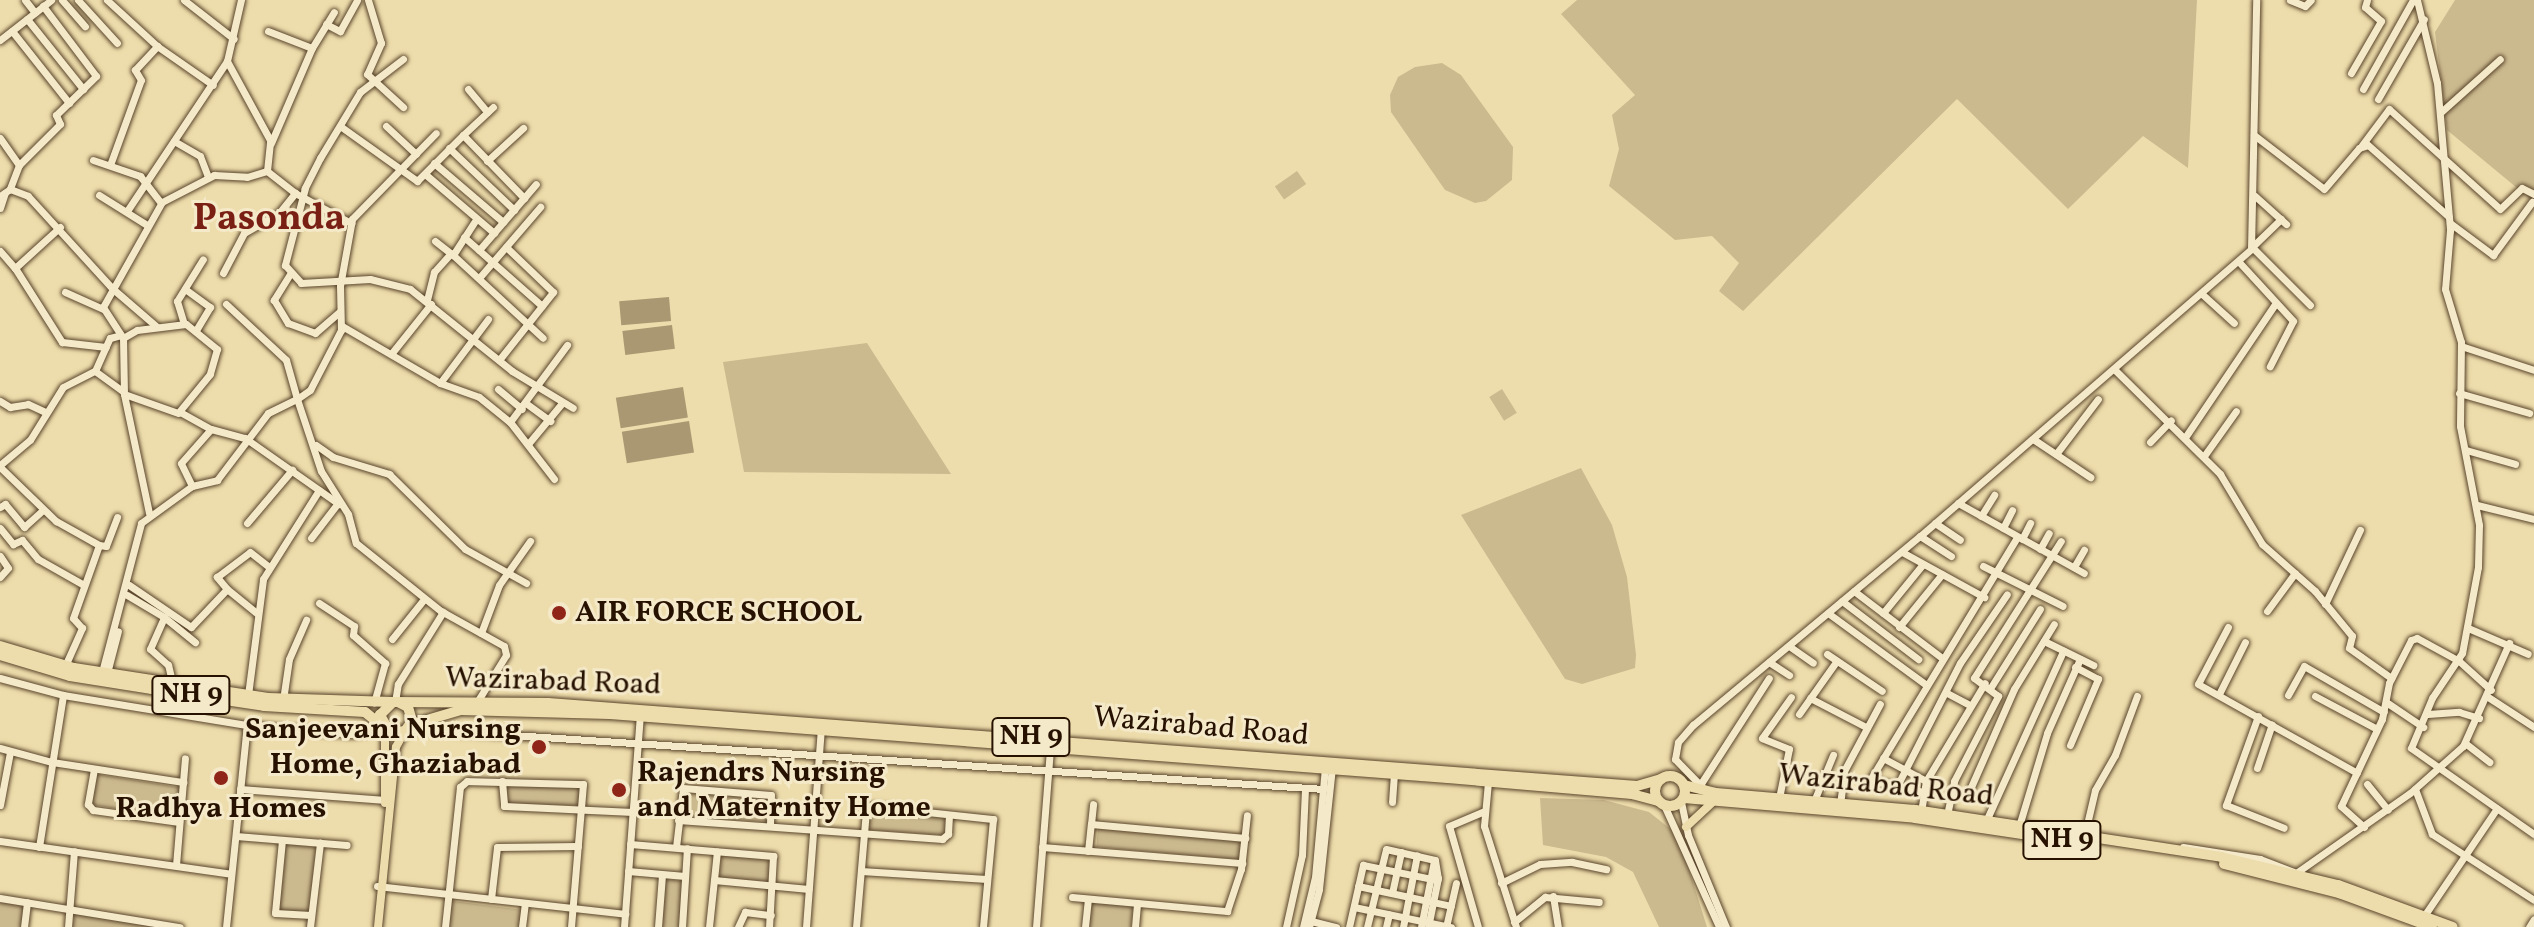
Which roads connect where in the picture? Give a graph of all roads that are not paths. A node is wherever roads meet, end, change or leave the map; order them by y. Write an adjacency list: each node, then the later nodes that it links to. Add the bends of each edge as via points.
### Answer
1 (25, 0): 16 (street)
2 (62, 0): 20 (street)
3 (78, 0): 25 (street)
4 (107, 0): 26 (street)
5 (184, 0): 23 (street)
6 (357, 0): 19 (street, via 340,31)
7 (368, 0): 32 (street, via 381,43 367,72)
8 (2256, 0): 46 (street)
9 (2290, 0): 10 (street, via 2305,6)
10 (2311, 0)
11 (2367, 0): 31 (street, via 2365,7 2381,21)
12 (2415, 0): 18 (street); 36 (street)
13 (240, 1): 23 (street)
14 (48, 2): 16 (street); 34 (street, via 95,73)
15 (334, 12): 19 (street)
16 (35, 13): 17 (street)
17 (27, 19): 21 (street); 34 (street)
18 (2424, 19): 37 (street); 40 (street)
19 (326, 24): 27 (street)
20 (85, 26)
21 (12, 31): 24 (street); 38 (street)
22 (268, 31): 27 (street)
23 (234, 39): 30 (street)
24 (0, 40)
25 (117, 43)
26 (157, 46): 33 (street); 58 (street, via 135,70 140,82)
27 (312, 48): 49 (street)
28 (403, 59): 32 (street)
29 (2500, 59): 40 (street)
30 (227, 61): 33 (street); 49 (street)
31 (2351, 73)
32 (372, 82): 39 (street); 41 (street)
33 (213, 85): 48 (street)
34 (83, 89): 38 (street)
35 (468, 89): 45 (street, via 490,109)
36 (2363, 89)
37 (2378, 99)
38 (69, 103): 57 (street, via 56,116 60,124)
39 (403, 107)
40 (2441, 112): 53 (street)
41 (340, 126): 59 (street); 67 (street)
42 (386, 126): 52 (street)
43 (523, 128): 55 (street)
44 (436, 133): 52 (street)
45 (463, 135): 51 (street); 55 (street)
46 (2254, 135): 50 (street, via 2324,189); 68 (street)
47 (0, 138): 57 (street)
48 (174, 141): 62 (street, via 200,156); 63 (street)
49 (270, 145): 60 (street)
50 (2362, 145): 53 (street, via 2389,109); 76 (street)
51 (449, 148): 56 (street); 74 (street)
52 (416, 154): 59 (street)
53 (2445, 159): 70 (street, via 2500,209 2522,188); 76 (street)
54 (93, 160): 58 (street)
55 (487, 161): 69 (street)
56 (434, 163): 61 (street); 78 (street)
57 (19, 165): 65 (street)
58 (110, 165): 63 (street)
59 (401, 170): 61 (street, via 417,181); 79 (street)
60 (267, 171): 62 (street); 67 (street)
61 (425, 174): 77 (street)
62 (208, 177): 71 (street)
63 (148, 183): 71 (street); 75 (street)
64 (536, 184): 69 (street)
65 (5, 193): 73 (street); 81 (street, via 28,196)
66 (99, 195): 75 (street)
67 (298, 195): 79 (street); 94 (street, via 244,233); 95 (street, via 284,253)
68 (2255, 196): 86 (street); 86 (street, via 2284,221)
69 (524, 198): 74 (street)
70 (2533, 198): 76 (street, via 2493,255)
71 (161, 203): 80 (street)
72 (540, 207): 85 (street)
73 (0, 208)
74 (514, 210): 78 (street)
75 (127, 211): 80 (street)
76 (2449, 220): 120 (street, via 2445,289)
77 (475, 221): 82 (street); 83 (street)
78 (503, 222): 82 (street)
79 (351, 223): 97 (street)
80 (147, 225): 98 (street)
81 (60, 227): 93 (street); 98 (street)
82 (494, 233): 87 (street)
83 (464, 237): 87 (street); 89 (street)
84 (435, 241): 89 (street)
85 (506, 247): 91 (street); 106 (street, via 552,288)
86 (2252, 247): 92 (street); 105 (street)
87 (479, 250): 91 (street)
88 (0, 251): 93 (street)
89 (452, 254): 96 (street); 102 (street, via 434,272)
90 (203, 259): 99 (street)
91 (492, 262): 96 (street); 106 (street)
92 (2239, 262): 101 (street); 104 (street)
93 (15, 268): 121 (street, via 62,342)
94 (223, 273)
95 (290, 274): 97 (street, via 301,283); 108 (street, via 274,300 288,323 315,333)
96 (479, 278): 110 (street)
97 (342, 282): 102 (street, via 383,281); 108 (street)
98 (113, 289): 107 (street); 114 (street)
99 (185, 289): 112 (street, via 176,303); 115 (street, via 210,307)
100 (65, 292): 107 (street)
101 (2202, 294): 111 (street); 125 (street)
102 (429, 302): 118 (street); 122 (street)
103 (226, 304): 133 (street, via 286,360)
104 (2275, 304): 124 (street, via 2293,324); 147 (street)
105 (2310, 305)
106 (542, 306): 110 (street)
107 (103, 309): 116 (street)
108 (340, 311): 113 (street)
109 (488, 319): 118 (street)
110 (528, 321): 117 (street); 123 (street)
111 (2234, 323)
112 (184, 324): 114 (street); 115 (street)
113 (342, 326): 122 (street); 133 (street, via 314,385)
114 (157, 327): 116 (street)
115 (196, 330): 141 (street, via 217,352 210,374)
116 (122, 336): 121 (street, via 110,338); 131 (street)
117 (543, 338)
118 (475, 339): 123 (street); 128 (street)
119 (567, 345): 129 (street)
120 (2461, 346): 126 (street); 132 (street)
121 (106, 347): 127 (street)
122 (391, 354): 128 (street)
123 (499, 360): 129 (street)
124 (2270, 366)
125 (2115, 370): 143 (street); 149 (street)
126 (2534, 370)
127 (95, 371): 131 (street); 140 (street, via 68,383)
128 (440, 383): 145 (street, via 479,397)
129 (538, 387): 136 (street); 137 (street)
130 (498, 389): 137 (street)
131 (124, 392): 141 (street, via 170,414); 170 (street)
132 (2459, 393): 142 (street); 153 (street)
133 (297, 399): 148 (street, via 268,413); 151 (street)
134 (2098, 399): 154 (street)
135 (0, 401): 140 (street)
136 (562, 403): 138 (street); 144 (street)
137 (524, 406): 144 (street); 145 (street)
138 (573, 408)
139 (2236, 411): 155 (street)
140 (45, 412): 157 (street, via 30,440)
141 (180, 412): 146 (street)
142 (2529, 413)
143 (2171, 420): 147 (street); 150 (street)
144 (550, 421): 152 (street)
145 (510, 422): 152 (street)
146 (211, 429): 148 (street); 161 (street, via 181,463)
147 (2186, 436): 155 (street)
148 (245, 438): 158 (street); 161 (street, via 217,480)
149 (2033, 439): 154 (street); 164 (street)
150 (2150, 442)
151 (314, 444): 165 (street); 199 (street, via 333,457 389,474 465,549)
152 (528, 444): 160 (street)
153 (2466, 450): 156 (street); 166 (street)
154 (2056, 454): 159 (street)
155 (2204, 456): 202 (street, via 2257,538)
156 (2515, 464)
157 (0, 466): 168 (street)
158 (292, 470): 162 (street); 174 (street)
159 (2090, 477)
160 (554, 479)
161 (192, 486): 170 (street)
162 (319, 490): 165 (street); 195 (street)
163 (1994, 495): 171 (street)
164 (1958, 503): 171 (street); 175 (street)
165 (339, 504): 182 (street); 214 (street, via 360,547)
166 (2477, 505): 173 (street); 231 (street, via 2478,567)
167 (0, 507): 168 (street, via 5,504 24,527)
168 (43, 510): 187 (street)
169 (2012, 510): 178 (street)
170 (149, 513): 198 (street, via 139,528)
171 (1981, 516): 178 (street)
172 (117, 517): 187 (street, via 106,546)
173 (2534, 519)
174 (247, 523)
175 (1935, 523): 181 (street); 184 (street)
176 (2030, 523): 183 (street)
177 (0, 528): 206 (street, via 13,544 22,540 38,559)
178 (2003, 528): 183 (street)
179 (2360, 530): 217 (street)
180 (2049, 533): 188 (street)
181 (1920, 536): 190 (street); 192 (street)
182 (311, 538)
183 (2019, 538): 188 (street); 200 (street)
184 (1960, 540)
185 (530, 541): 199 (street)
186 (2061, 541): 193 (street)
187 (99, 545): 206 (street)
188 (2040, 549): 193 (street)
189 (2084, 550): 197 (street)
190 (1902, 552): 194 (street); 210 (street)
191 (0, 556): 204 (street, via 8,568)
192 (1951, 556)
193 (2053, 556): 197 (street); 209 (street)
194 (1923, 564): 203 (street); 224 (street)
195 (268, 566): 208 (street, via 250,552 217,577); 222 (street)
196 (1983, 566): 200 (street)
197 (2074, 567): 201 (street)
198 (130, 571): 207 (street); 256 (street)
199 (507, 573): 205 (street); 233 (street)
200 (1999, 573): 209 (street); 213 (street)
201 (2084, 573)
202 (2295, 573): 217 (street); 220 (street)
203 (1942, 574): 213 (street); 229 (street)
204 (0, 577)
205 (526, 583)
206 (84, 585): 254 (street, via 73,618 82,628)
207 (129, 585): 208 (street, via 191,627); 212 (street)
208 (227, 589): 222 (street)
209 (2033, 590): 218 (street); 232 (street)
210 (1854, 591): 215 (street); 224 (street)
211 (2007, 594): 227 (street)
212 (127, 595): 225 (street); 256 (street)
213 (1984, 597): 246 (street)
214 (424, 599): 221 (street); 234 (street)
215 (1842, 601): 223 (street); 247 (street)
216 (319, 603): 280 (street, via 354,626 353,635 385,663)
217 (2325, 604): 260 (street, via 2352,636 2349,648)
218 (2063, 606)
219 (2040, 609): 261 (street)
220 (2267, 611)
221 (443, 612): 233 (street); 277 (street, via 402,676)
222 (257, 613): 270 (street)
223 (1828, 613): 240 (street); 262 (street)
224 (1883, 613): 229 (street)
225 (164, 617): 236 (street); 263 (street, via 150,649 168,665)
226 (306, 620): 276 (street, via 287,666)
227 (1990, 620): 232 (street); 266 (street)
228 (2054, 624): 235 (street)
229 (1899, 627): 246 (street)
230 (2228, 627): 268 (street, via 2197,682)
231 (2468, 628): 238 (street); 249 (street)
232 (2007, 630): 261 (street, via 1974,678)
233 (481, 633): 278 (street, via 506,651)
234 (392, 639)
235 (2044, 641): 241 (street); 264 (street)
236 (195, 642)
237 (2245, 642): 268 (street)
238 (2509, 643): 243 (street); 267 (street)
239 (0, 646): 245 (highway, Wazirabad Road)
240 (1789, 646): 250 (street); 252 (street)
241 (2063, 651): 248 (street); 353 (street)
242 (1827, 654): 251 (street)
243 (2528, 654)
244 (0, 655): 245 (highway, Wazirabad Road / NH 9)
245 (13, 655): 254 (highway, Wazirabad Road); 263 (highway, Wazirabad Road / NH 9, via 70,676)
246 (1942, 658): 262 (street)
247 (1918, 659)
248 (2080, 659): 253 (street); 255 (street)
249 (2459, 661): 260 (street, via 2414,638); 267 (street); 285 (street, via 2435,694)
250 (1769, 662): 257 (street); 328 (street, via 1678,742 1678,765)
251 (1836, 662): 265 (street); 275 (street)
252 (1813, 663)
253 (2093, 665)
254 (65, 666): 256 (highway, Wazirabad Road)
255 (2075, 667): 300 (street, via 2098,679); 357 (street, via 2047,733)
256 (104, 673): 263 (highway, Wazirabad Road)
257 (1789, 675)
258 (0, 678): 269 (street)
259 (1769, 678): 328 (street)
260 (2391, 678): 279 (street)
261 (1990, 683): 264 (street); 282 (street); 351 (street, via 1998,696 1958,773)
262 (1925, 684): 307 (street)
263 (173, 688): 270 (highway, Wazirabad Road); 295 (highway, Wazirabad Road / NH 9, via 264,706 365,712)
264 (2014, 689): 326 (street)
265 (1882, 691)
266 (1947, 693): 282 (street); 314 (street)
267 (2490, 693): 288 (street); 294 (street)
268 (2219, 694): 287 (street)
269 (63, 695): 290 (street); 308 (street)
270 (248, 695): 276 (highway, Wazirabad Road)
271 (2288, 695): 283 (street, via 2304,666)
272 (2137, 696): 365 (street, via 2095,790)
273 (2315, 696): 297 (street)
274 (1791, 697): 333 (street, via 1762,738 1789,749)
275 (1810, 698): 284 (street); 292 (street)
276 (283, 700): 280 (highway, Wazirabad Road)
277 (396, 702): 278 (highway, Wazirabad Road / NH 9); 280 (highway, Wazirabad Road); 295 (highway, via 381,711); 296 (highway, via 410,712)
278 (477, 702): 291 (highway, Wazirabad Road / NH 9)
279 (2386, 702): 283 (street); 293 (street)
280 (374, 703)
281 (1880, 704): 292 (street)
282 (1971, 706): 320 (street)
283 (2384, 712): 297 (street)
284 (1799, 714)
285 (2428, 714): 288 (street, via 2454,711); 293 (street)
286 (640, 716): 291 (highway, Wazirabad Road / NH 9); 296 (highway, Wazirabad Road / NH 9, via 461,710); 299 (street)
287 (2258, 716): 289 (street); 359 (street, via 2226,807)
288 (2479, 718): 298 (street)
289 (2272, 724): 311 (street); 316 (street)
290 (247, 725): 295 (street, via 351,734); 329 (street)
291 (821, 725): 302 (highway, Wazirabad Road / NH 9); 305 (street); 310 (highway, Wazirabad Road / NH 9)
292 (1866, 727): 342 (street, via 1844,771)
293 (2423, 727): 312 (street, via 2411,748)
294 (2534, 727)
295 (384, 728): 296 (highway, Wazirabad Road); 334 (main road)
296 (408, 728): 299 (street); 401 (main road, via 396,747)
297 (2377, 729): 316 (street)
298 (2465, 743): 309 (street); 312 (street)
299 (638, 744): 305 (street); 346 (street)
300 (2070, 745)
301 (0, 748): 303 (street)
302 (1050, 748): 310 (highway, Wazirabad Road / NH 9); 315 (street)
303 (10, 752): 308 (street); 341 (street)
304 (1833, 755): 337 (street)
305 (819, 756): 315 (street); 360 (street)
306 (185, 758): 321 (street)
307 (1883, 758): 314 (street); 325 (street, via 1870,780)
308 (52, 762): 313 (street); 373 (street)
309 (2489, 762)
310 (1329, 765): 317 (highway, Wazirabad Road / NH 9); 318 (highway, Wazirabad Road / NH 9, via 1637,786); 330 (street); 431 (street)
311 (2257, 768)
312 (2437, 768): 331 (street); 343 (street)
313 (94, 769): 321 (street); 354 (street, via 88,804 93,810)
314 (1904, 770): 320 (street); 325 (street)
315 (1048, 771): 327 (street); 375 (street)
316 (2357, 773): 358 (street, via 2341,806)
317 (1394, 775): 322 (highway, Wazirabad Road / NH 9); 338 (street)
318 (1661, 779): 324 (highway, via 1674,776); 339 (highway, via 1655,789)
319 (502, 781): 344 (street, via 504,806); 344 (street, via 581,782); 406 (street, via 461,783)
320 (1926, 781): 332 (street)
321 (183, 782): 354 (street)
322 (1488, 782): 339 (highway, Wazirabad Road / NH 9, via 1632,794); 347 (street)
323 (2367, 784): 345 (street)
324 (1684, 785): 328 (highway, Wazirabad Road / NH 9); 335 (highway)
325 (1897, 786): 332 (street)
326 (1971, 787)
327 (1305, 788): 330 (street); 456 (street, via 1302,855)
328 (1703, 788): 333 (highway, Wazirabad Road / NH 9)
329 (240, 789): 334 (street); 364 (street)
330 (1323, 789): 431 (street)
331 (2415, 789): 345 (street); 382 (street, via 2429,831)
332 (1923, 792): 350 (street)
333 (1779, 798): 337 (highway, Wazirabad Road / NH 9)
334 (386, 800): 401 (main road)
335 (1682, 800): 336 (highway, Wazirabad Road / NH 9); 339 (highway); 361 (street)
336 (1718, 800): 342 (highway, Wazirabad Road / NH 9); 361 (main road, via 1700,810)
337 (1814, 801): 342 (highway, Wazirabad Road / NH 9)
338 (1392, 802)
339 (1662, 803): 361 (street)
340 (1093, 804): 355 (street)
341 (0, 805)
342 (1840, 807): 350 (highway, Wazirabad Road / NH 9)
343 (2497, 808): 363 (street); 382 (street)
344 (581, 809): 346 (street); 372 (street)
345 (2388, 810): 358 (street)
346 (633, 812): 370 (street)
347 (1482, 812): 399 (street); 463 (street, via 1449,826)
348 (949, 815): 362 (street, via 948,834 942,839); 362 (street, via 869,807); 395 (street, via 993,819)
349 (1247, 815): 366 (street)
350 (1921, 815): 351 (highway, Wazirabad Road / NH 9); 394 (highway, Wazirabad Road / NH 9)
351 (1947, 815): 353 (highway, Wazirabad Road / NH 9)
352 (678, 820): 356 (street); 356 (street, via 679,791 687,788 771,795); 374 (street)
353 (1986, 821): 357 (highway, Wazirabad Road / NH 9)
354 (179, 822): 384 (street)
355 (1091, 824): 366 (street); 379 (street)
356 (770, 826): 360 (street)
357 (2019, 826): 365 (highway, Wazirabad Road / NH 9)
358 (2364, 827): 394 (street)
359 (2284, 828)
360 (813, 829): 362 (street); 403 (street)
361 (1684, 830): 465 (street); 466 (street)
362 (863, 833): 388 (street)
363 (2534, 834)
364 (236, 836): 367 (street); 390 (street)
365 (2084, 837): 394 (highway, Wazirabad Road / NH 9)
366 (1245, 838): 383 (street)
367 (282, 840): 369 (street); 426 (street, via 275,913)
368 (0, 841): 373 (street)
369 (320, 843): 371 (street); 426 (street)
370 (630, 844): 374 (street); 387 (street)
371 (347, 845)
372 (578, 846): 412 (street, via 497,847); 422 (street)
373 (39, 847): 377 (street)
374 (676, 847): 376 (street)
375 (1042, 847): 379 (street); 453 (street)
376 (687, 848): 378 (street); 392 (street)
377 (74, 851): 384 (street); 420 (street)
378 (717, 851): 396 (street); 400 (street, via 773,856)
379 (1088, 851): 383 (street)
380 (1401, 852): 381 (street); 385 (street, via 1384,849); 389 (street)
381 (1417, 855): 393 (street); 397 (street, via 1434,859)
382 (2466, 856): 408 (street); 428 (street)
383 (1242, 863): 418 (street, via 1227,911)
384 (176, 865): 390 (street)
385 (1379, 869): 389 (street); 402 (street, via 1362,866); 404 (street)
386 (1606, 869): 399 (street, via 1572,862 1540,864)
387 (628, 871): 391 (street); 424 (street)
388 (861, 871): 395 (street); 451 (street)
389 (1396, 872): 393 (street); 405 (street)
390 (231, 874): 438 (street)
391 (662, 875): 392 (street); 445 (street)
392 (685, 876): 446 (street)
393 (1413, 876): 397 (street); 410 (street)
394 (2296, 876): 428 (highway, Wazirabad Road / NH 9); 467 (highway, Wazirabad Road / NH 9)
395 (987, 879): 452 (street)
396 (714, 880): 400 (street); 447 (street)
397 (1434, 880): 414 (street)
398 (1456, 883): 419 (street)
399 (1501, 883): 433 (street)
400 (773, 885): 403 (street); 427 (street)
401 (380, 886): 406 (street); 440 (main road)
402 (1358, 886): 404 (street); 421 (street)
403 (809, 889): 450 (street)
404 (1375, 889): 405 (street); 423 (street)
405 (1392, 893): 410 (street)
406 (449, 894): 412 (street); 441 (street)
407 (1553, 896): 416 (street); 433 (street, via 1531,904); 464 (street)
408 (2532, 896)
409 (1072, 897): 413 (street)
410 (1409, 897): 414 (street); 429 (street)
411 (0, 898): 415 (street)
412 (491, 899): 417 (street)
413 (1088, 899): 418 (street); 454 (street)
414 (1430, 901): 419 (street); 432 (street)
415 (27, 902): 420 (street); 435 (street)
416 (1599, 902)
417 (525, 903): 422 (street); 442 (street)
418 (1137, 903): 455 (street)
419 (1451, 906): 462 (street)
420 (69, 907): 436 (street); 437 (street)
421 (1354, 907): 423 (street); 458 (street)
422 (573, 908): 424 (street); 443 (street)
423 (1371, 910): 425 (street); 459 (street)
424 (625, 914): 444 (street)
425 (1389, 914): 429 (street); 460 (street)
426 (311, 915): 439 (street)
427 (771, 915): 448 (street, via 745,912); 449 (street)
428 (2424, 916): 468 (highway, Wazirabad Road / NH 9)
429 (1405, 917): 432 (street); 461 (street)
430 (2534, 919): 469 (street)
431 (1307, 924): 434 (street)
432 (1425, 924): 462 (street)
433 (1515, 925)
434 (1326, 926): 457 (street)
435 (24, 927)
436 (68, 927)
437 (180, 927)
438 (226, 927)
439 (310, 927)
440 (376, 927)
441 (445, 927)
442 (522, 927)
443 (571, 927)
444 (624, 927)
445 (658, 927)
446 (682, 927)
447 (709, 927)
448 (738, 927)
449 (769, 927)
450 (806, 927)
451 (856, 927)
452 (983, 927)
453 (1036, 927)
454 (1085, 927)
455 (1135, 927)
456 (1286, 927)
457 (1336, 927)
458 (1349, 927)
459 (1367, 927)
460 (1386, 927)
461 (1403, 927)
462 (1448, 927)
463 (1478, 927)
464 (1558, 927)
465 (1719, 927)
466 (1726, 927)
467 (2432, 927)
468 (2453, 927)
469 (2529, 927)

